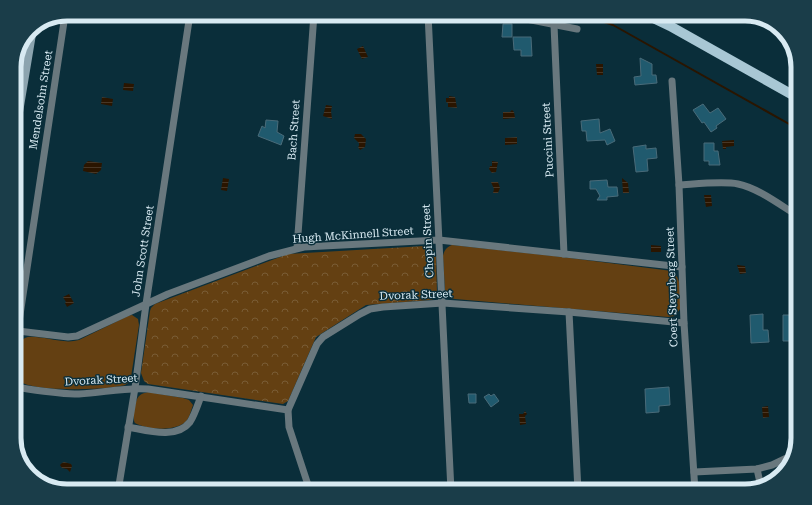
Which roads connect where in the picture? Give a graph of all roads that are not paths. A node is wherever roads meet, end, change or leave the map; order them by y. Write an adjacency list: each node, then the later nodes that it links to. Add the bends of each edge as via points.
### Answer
1 (64, 21): 21 (street, Mendelsohn Street)
2 (189, 21): 20 (street, John Scott Street)
3 (313, 21): 16 (street, Bach Street)
4 (428, 21): 15 (street, Chopin Street)
5 (535, 21): 7 (street)
6 (660, 21): 11 (main road)
7 (554, 25): 8 (street); 17 (street, Puccini Street)
8 (577, 29)
9 (31, 40): 12 (main road)
10 (672, 81): 13 (street, Coert Steynberg Street)
11 (791, 94)
12 (21, 100)
13 (679, 185): 14 (street, via 741,185 755,190); 18 (street, Coert Steynberg Street)
14 (791, 212)
15 (439, 240): 16 (street, Hugh McKinnell Street); 17 (street, Hugh McKinnell Street); 19 (street, Chopin Street)
16 (297, 248): 20 (street, Hugh McKinnell Street, via 269,256)
17 (564, 254): 18 (street, Hugh McKinnell Street)
18 (682, 267): 23 (street, Coert Steynberg Street)
19 (443, 303): 22 (street, Dvorak Street); 28 (street, Dvorak Street, via 370,309 323,337 315,348); 36 (street, Chopin Street)
20 (146, 304): 24 (street, Hugh McKinnell Street, via 73,336); 26 (street, John Scott Street)
21 (21, 311)
22 (569, 312): 23 (street, Dvorak Street); 37 (street)
23 (684, 323): 32 (street, Coert Steynberg Street)
24 (21, 331)
25 (21, 388): 26 (street, Dvorak Street, via 72,394)
26 (135, 388): 27 (street, Dvorak Street); 29 (street, John Scott Street)
27 (202, 396): 28 (street, Dvorak Street); 29 (street, via 192,418 183,428 165,432)
28 (288, 410): 35 (street, via 289,427)
29 (128, 427): 34 (street, John Scott Street)
30 (786, 458): 31 (street)
31 (757, 469): 32 (street); 33 (street)
32 (694, 472): 38 (street, Coert Steynberg Street)
33 (760, 481)
34 (119, 484)
35 (308, 484)
36 (451, 484)
37 (578, 484)
38 (695, 484)

